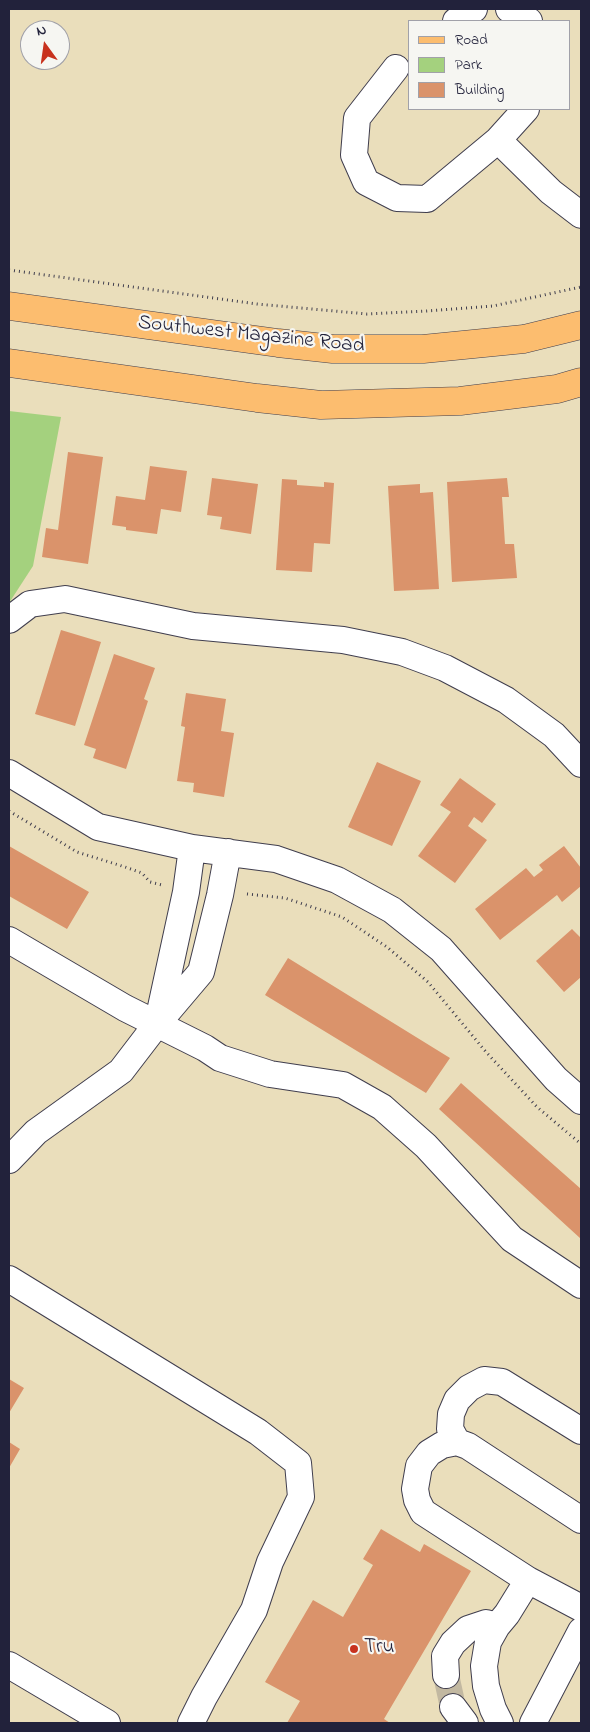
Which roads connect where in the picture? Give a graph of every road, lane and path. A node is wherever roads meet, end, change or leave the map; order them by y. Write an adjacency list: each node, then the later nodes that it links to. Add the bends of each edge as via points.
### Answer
1 (474, 9): 3 (street)
2 (509, 9): 4 (street)
3 (458, 20)
4 (527, 20)
5 (396, 68): 7 (street, via 357,118 354,155 366,182 396,198 427,200)
6 (525, 110): 7 (street)
7 (498, 140): 8 (street, via 551,192)
8 (581, 214)
9 (9, 270): 10 (path, via 257,304 367,314 493,306)
10 (581, 287)
11 (9, 306): 12 (main road, Southwest Magazine Road, via 333,349 423,350 524,339)
12 (581, 325)
13 (9, 363): 14 (main road, via 321,405 460,401 557,389)
14 (581, 382)
15 (9, 620): 16 (street, via 30,604 65,599 193,626 343,640 402,652 445,668 506,700 554,735)
16 (581, 764)
17 (9, 773): 18 (street, via 98,827)
18 (192, 848): 19 (street); 22 (street, via 186,892)
19 (228, 852): 22 (street, via 201,972); 23 (street, via 276,859 337,880 392,910 441,949 556,1079)
20 (250, 894): 24 (path, via 285,898 342,917 387,947 428,982 537,1107)
21 (9, 940): 22 (street)
22 (157, 1024): 25 (street, via 121,1072 36,1132); 27 (street, via 220,1058 270,1074 343,1085 382,1107 426,1146 512,1239)
23 (581, 1102)
24 (581, 1144)
25 (9, 1160)
26 (9, 1279): 38 (street, via 262,1434 298,1463 301,1497 270,1562 254,1610)
27 (581, 1285)
28 (581, 1431): 29 (street, via 502,1382 484,1380 457,1400 450,1429)
29 (457, 1442): 30 (street); 31 (street, via 442,1445 419,1466 417,1500 423,1512)
30 (581, 1520)
31 (528, 1580): 32 (street); 33 (street)
32 (581, 1608)
33 (497, 1626): 36 (street, via 486,1623 468,1629 445,1656); 39 (street, via 488,1642 484,1666 486,1686)
34 (581, 1631): 40 (street)
35 (9, 1665): 37 (street)
36 (446, 1675)
37 (107, 1723)
38 (191, 1723)
39 (500, 1723)
40 (533, 1723)

